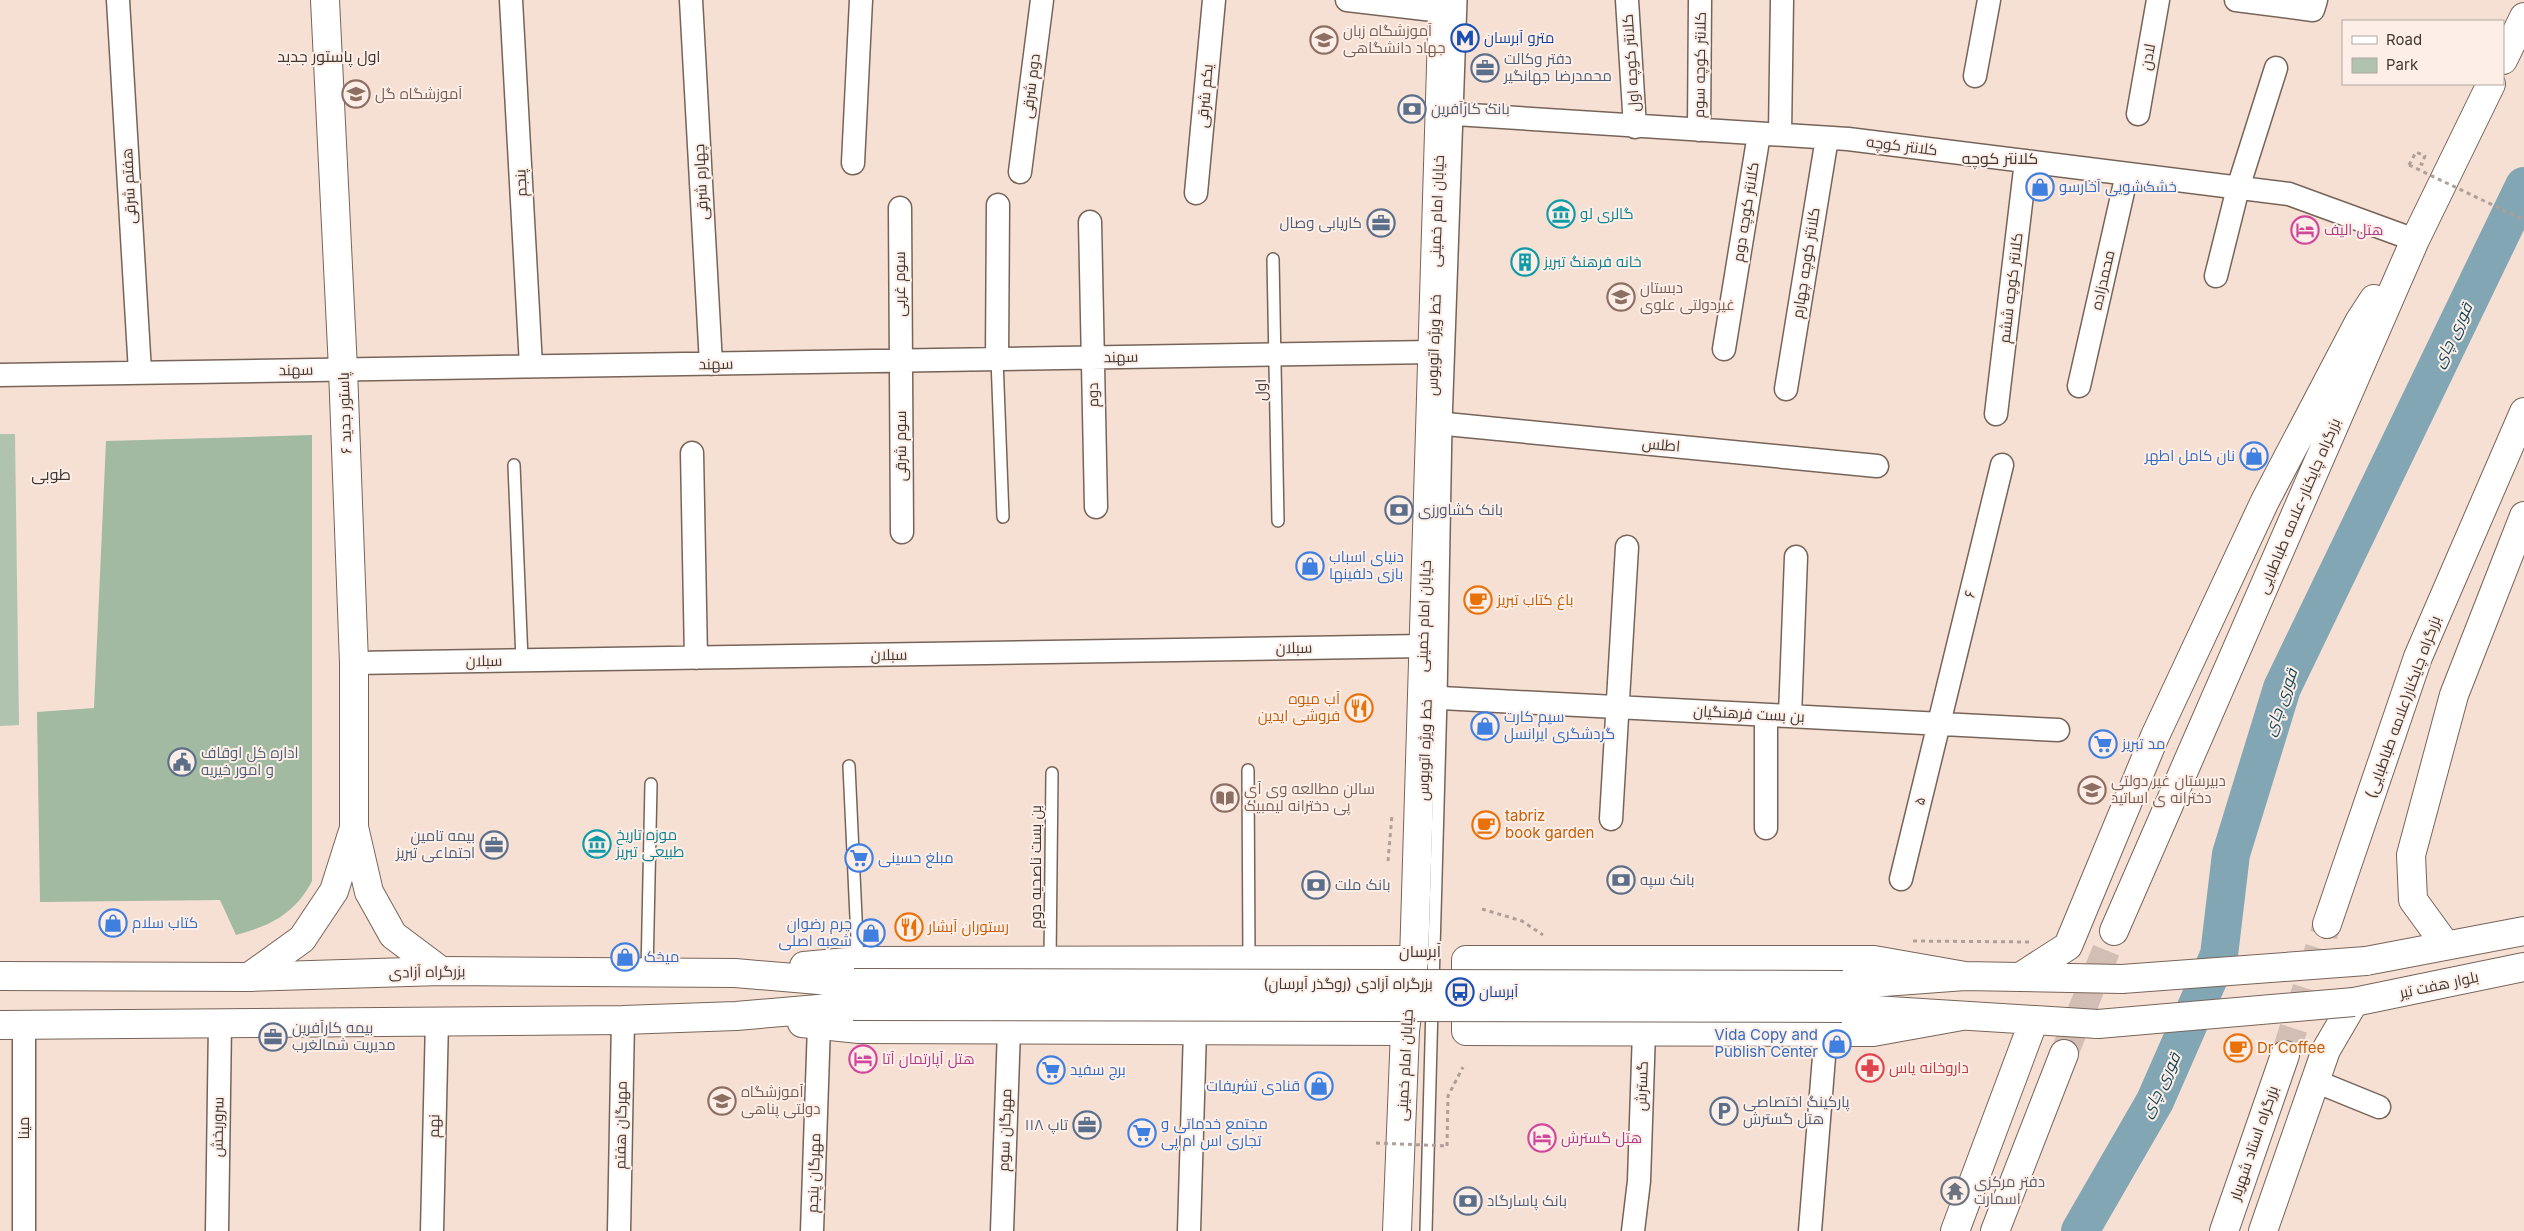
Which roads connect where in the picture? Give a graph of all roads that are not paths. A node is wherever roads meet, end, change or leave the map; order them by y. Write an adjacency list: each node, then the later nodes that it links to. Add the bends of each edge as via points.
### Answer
1 (118, 0): 49 (street, هفتم شرقی)
2 (325, 0): 48 (main road, پاستور جدید ۶)
3 (511, 0): 47 (street, پنجم)
4 (691, 0): 46 (street, چهارم شرقی)
5 (861, 0): 29 (street)
6 (1042, 0): 30 (street, دوم شرقی)
7 (1214, 0): 33 (street, یکم شرقی)
8 (1347, 0): 16 (street)
9 (1627, 0): 24 (street, کلانتر کوچه اول)
10 (1700, 0): 25 (street, کلانتر کوچه سوم)
11 (1782, 0): 26 (street, کلانتر کوچه دوم)
12 (1989, 0): 20 (street)
13 (2158, 0): 23 (street, لادن)
14 (2236, 0): 15 (street, via 2313,10)
15 (2316, 0)
16 (1449, 4): 22 (main road, خیابان امام خمینی)
17 (2524, 17): 18 (main road)
18 (2504, 58)
19 (2276, 68): 32 (street)
20 (1975, 76)
21 (2491, 85): 37 (main road, بزرگراه چایکنار-علامه طباطبایی)
22 (1448, 114): 24 (street, کلانتر کوچه); 41 (main road, خیابان امام خمینی); 55 (lane, خط ویژه اتوبوس)
23 (2138, 114)
24 (1635, 126): 25 (street, کلانتر کوچه)
25 (1699, 130): 26 (street, کلانتر کوچه)
26 (1769, 134): 27 (street, کلانتر کوچه); 40 (street, کلانتر کوچه دوم)
27 (1827, 138): 28 (street, کلانتر کوچه); 52 (street, کلانتر کوچه چهارم)
28 (2026, 161): 31 (street, کلانتر کوچه); 54 (street, کلانتر کوچه ششم)
29 (853, 163)
30 (1020, 172)
31 (2126, 174): 32 (street, کلانتر کوچه); 51 (street, محمدزاده)
32 (2238, 188): 37 (street, کلانتر کوچه, via 2289,194); 39 (street)
33 (1196, 193)
34 (998, 205): 44 (street)
35 (900, 208): 45 (street, سوم غربی)
36 (1090, 222): 43 (street, دوم)
37 (2415, 240): 86 (main road, بزرگراه چایکنار-علامه طباطبایی); 100 (main road, via 2359,322 2265,500 2155,736 2068,946)
38 (1273, 259): 42 (lane, اول)
39 (2216, 276)
40 (1724, 349)
41 (1432, 352): 42 (street, سهند); 55 (main road, خیابان امام خمینی)
42 (1275, 355): 43 (street, سهند); 63 (lane, اول)
43 (1092, 358): 44 (street, سهند); 60 (street, دوم)
44 (997, 359): 45 (street, سهند); 62 (lane)
45 (901, 361): 46 (street, سهند); 64 (street, سوم شرقی)
46 (711, 364): 47 (street, سهند)
47 (531, 366): 48 (street, سهند)
48 (344, 369): 49 (street, سهند); 70 (main road, پاستور جدید ۶)
49 (140, 372): 50 (street, سهند)
50 (0, 375)
51 (2079, 386)
52 (1786, 389)
53 (2524, 412): 85 (main road, بزرگراه چایکنار(علامه طباطبایی), via 2418,657)
54 (1996, 414)
55 (1438, 422): 59 (street, اطلس); 67 (main road, خیابان امام خمینی); 71 (lane, خط ویژه اتوبوس)
56 (692, 454): 68 (street)
57 (2002, 464): 75 (street, ۶)
58 (514, 465): 69 (lane)
59 (1877, 466)
60 (1096, 507)
61 (2524, 516): 88 (main road, via 2454,696 2410,855 2413,900)
62 (1003, 517)
63 (1278, 521)
64 (902, 532)
65 (1627, 547): 72 (street)
66 (1796, 557): 74 (street)
67 (1424, 646): 68 (street, سبلان); 71 (main road, خیابان امام خمینی)
68 (696, 658): 69 (street, سبلان)
69 (522, 660): 70 (street, سبلان)
70 (354, 663): 82 (main road, پاستور جدید ۶)
71 (1432, 695): 72 (street, بن بست فرهنگیان); 91 (main road, خیابان امام خمینی); 132 (lane, خط ویژه اتوبوس)
72 (1618, 707): 73 (street, بن بست فرهنگیان); 81 (street)
73 (1766, 715): 74 (street, بن بست فرهنگیان); 83 (street)
74 (1790, 716): 75 (street, بن بست فرهنگیان)
75 (1938, 724): 76 (street, بن بست فرهنگیان); 84 (street, ۵)
76 (2058, 730)
77 (849, 766): 101 (lane)
78 (1248, 770): 90 (lane)
79 (1052, 773): 93 (lane, بن بست ناصحیه دوم)
80 (651, 784): 96 (lane)
81 (1611, 819)
82 (354, 827): 95 (main road, پاستور جدید ۶, via 369,892 393,935); 99 (main road, پاستور جدید ۶, via 334,891 302,939)
83 (1766, 828)
84 (1901, 879)
85 (2327, 924)
86 (2114, 931)
87 (2524, 931): 88 (main road)
88 (2444, 944): 100 (main road, bridge, via 2366,961 2122,979)
89 (1159, 960): 90 (main road); 93 (main road); 113 (main road, via 1177,974 1184,1000 1177,1018)
90 (1249, 960): 91 (main road)
91 (1414, 960): 115 (main road, خیابان امام خمینی)
92 (1572, 960): 98 (main road, via 1874,960); 116 (main road, via 1549,970 1544,992 1546,1021 1551,1027); 116 (main road, via 1466,960 1466,1031)
93 (1050, 961): 101 (main road)
94 (2524, 968): 103 (main road, بلوار هفت تیر)
95 (441, 971): 96 (main road, بزرگراه آزادی); 99 (main road, بزرگراه آزادی)
96 (647, 972): 101 (main road, بزرگراه آزادی, via 735,973)
97 (0, 976): 99 (main road, بزرگراه آزادی)
98 (1965, 976): 100 (main road); 102 (main road)
99 (249, 977)
100 (2020, 977)
101 (855, 983): 102 (main road, بزرگراه آزادی (روگذر آبرسان), bridge); 104 (main road)
102 (1842, 996): 105 (main road)
103 (2354, 1002): 108 (main road, بلوار هفت تیر, bridge, via 2098,1024); 121 (main road, via 2326,1050)
104 (736, 1016): 107 (main road); 111 (main road)
105 (1962, 1016): 108 (main road, بلوار هفت تیر); 118 (main road, via 1873,1032)
106 (437, 1020): 107 (main road); 109 (main road); 126 (street, نهم)
107 (623, 1020): 127 (street, مهرگان هفتم)
108 (2034, 1020): 135 (main road)
109 (220, 1022): 110 (main road); 125 (street, سروربخش)
110 (12, 1025): 124 (street, مینا)
111 (819, 1025): 112 (main road, via 859,1029); 128 (street, مهرگان پنجم)
112 (1009, 1029): 113 (main road); 129 (street, مهرگان سوم)
113 (1161, 1030): 114 (main road)
114 (1195, 1030): 115 (main road); 130 (street)
115 (1405, 1031): 131 (main road, خیابان امام خمینی)
116 (1566, 1031): 117 (main road)
117 (1644, 1032): 118 (main road); 133 (street, گسترش, via 1639,1182)
118 (1826, 1032): 134 (street)
119 (2064, 1054): 136 (main road)
120 (2285, 1055): 123 (main road, بزرگراه استاد شهریار)
121 (2315, 1081): 122 (street); 139 (main road)
122 (2379, 1107)
123 (2233, 1204): 137 (main road); 138 (main road, بزرگراه استاد شهریار)
124 (24, 1231)
125 (217, 1231)
126 (432, 1231)
127 (619, 1231)
128 (812, 1231)
129 (1002, 1231)
130 (1189, 1231)
131 (1397, 1231)
132 (1426, 1231)
133 (1633, 1231)
134 (1810, 1231)
135 (1955, 1231)
136 (1995, 1231)
137 (2217, 1231)
138 (2224, 1231)
139 (2263, 1231)

